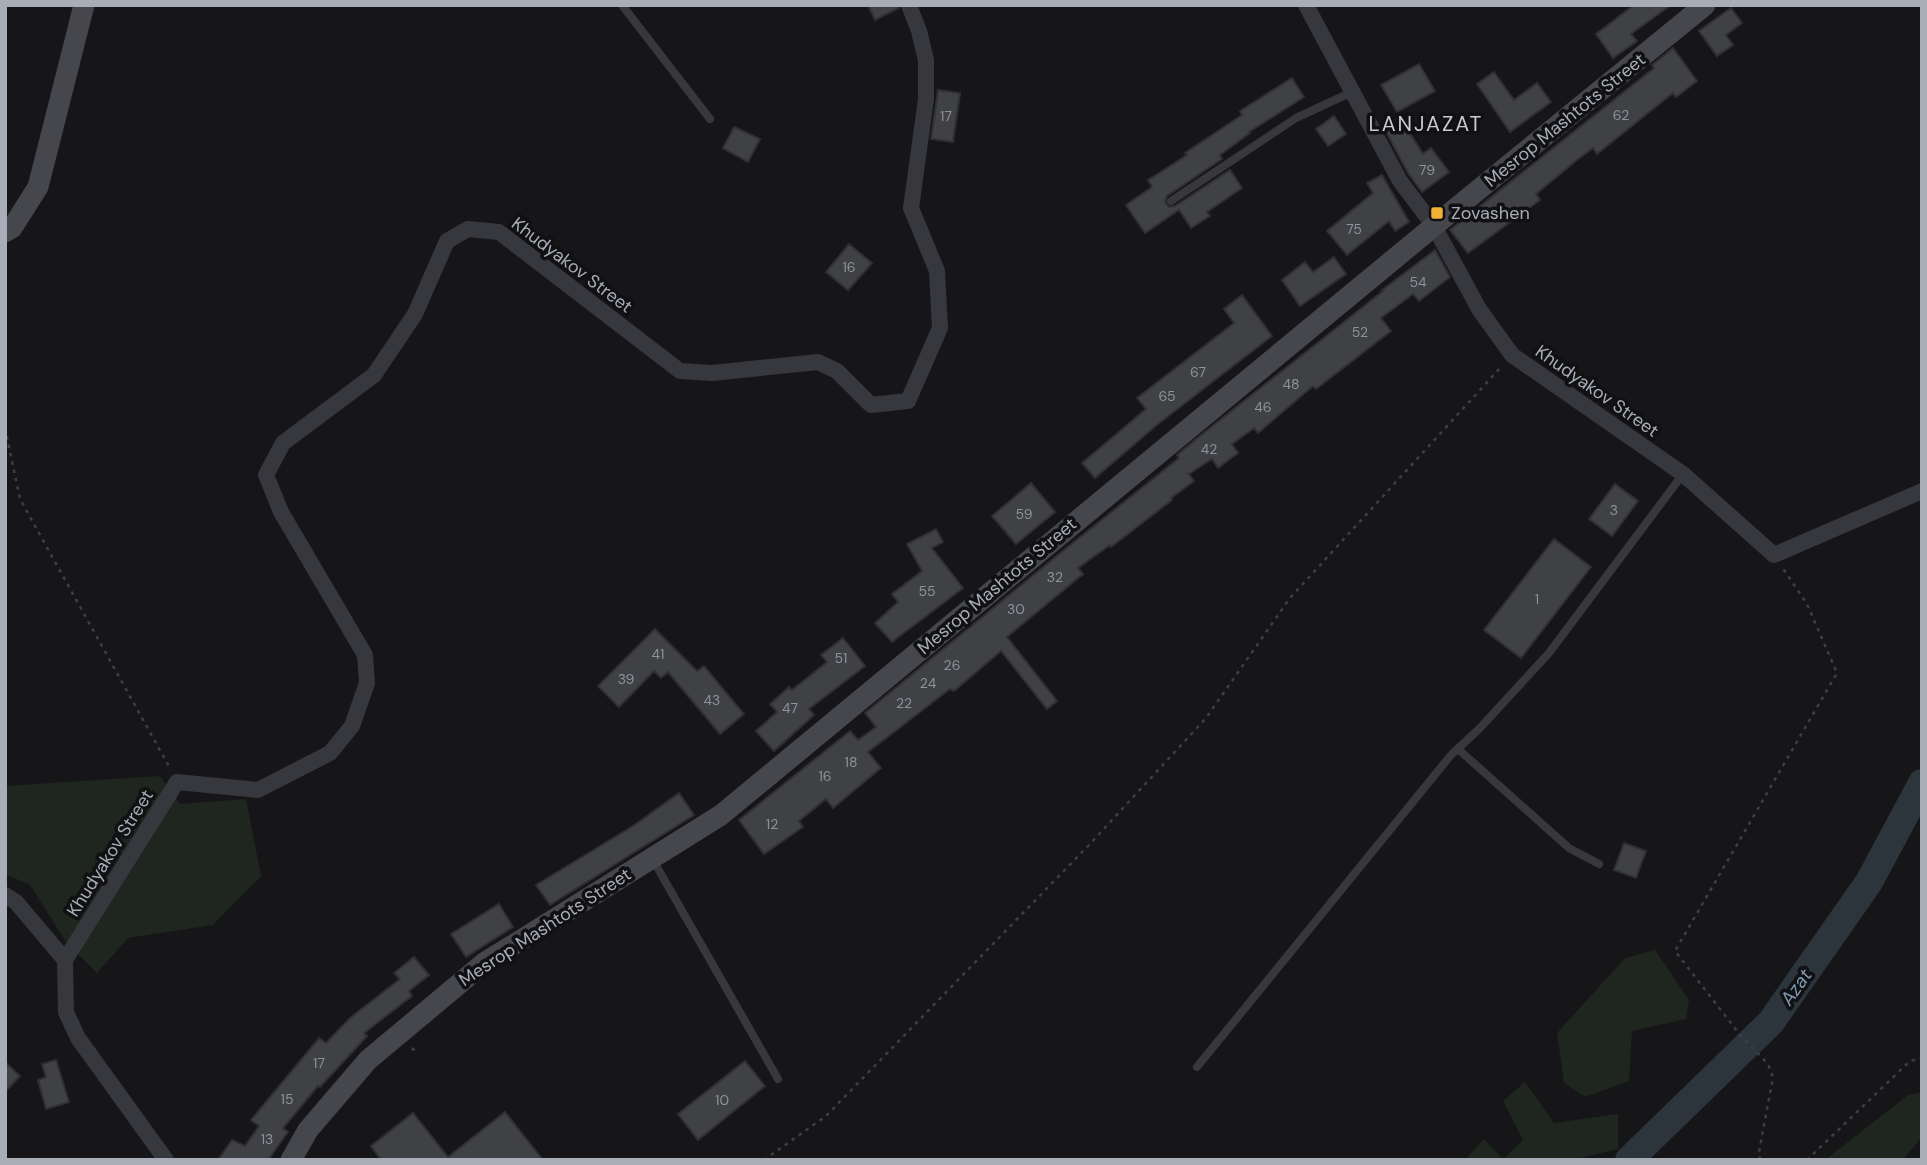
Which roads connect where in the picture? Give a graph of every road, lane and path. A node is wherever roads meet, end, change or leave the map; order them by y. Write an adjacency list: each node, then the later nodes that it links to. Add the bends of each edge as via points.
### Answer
1 (84, 5): 10 (street, via 38,187)
2 (622, 5): 7 (lane)
3 (909, 5): 17 (street, Khudyakov Street, via 926,60 926,99 911,208 937,271 940,328 908,401 871,405 838,371 818,362 712,373 681,371 499,232 468,229 447,242 415,314 374,375 283,443 266,475 281,512 365,655 367,682 352,726 330,753 258,790)
4 (1306, 5): 6 (street, Khudyakov Street)
5 (1706, 5): 9 (street, Mesrop Mashtots Street)
6 (1352, 92): 8 (lane, via 1296,118); 9 (street, Khudyakov Street, via 1401,181)
7 (710, 119)
8 (1171, 201)
9 (1434, 226): 11 (street, Khudyakov Street, via 1479,309); 18 (street, Mesrop Mashtots Street, via 721,814)
10 (5, 232)
11 (1512, 355): 13 (street, Khudyakov Street); 27 (path, via 1290,598 1206,718 1088,845 826,1116)
12 (5, 428): 17 (path, via 20,499)
13 (1684, 474): 15 (street, Khudyakov Street); 16 (lane, via 1549,653)
14 (1922, 491): 15 (street)
15 (1774, 555): 28 (path, via 1807,604 1837,673 1675,951 1741,1036 1768,1063 1773,1077)
16 (1458, 749): 19 (lane, via 1569,848); 23 (lane)
17 (177, 782): 21 (street, Khudyakov Street)
18 (652, 857): 24 (lane); 26 (street, Mesrop Mashtots Street, via 484,963 398,1034 368,1060 307,1130)
19 (1599, 864)
20 (5, 895): 21 (street)
21 (65, 960): 25 (street, via 66,1012 78,1038)
22 (1922, 1058): 29 (path, via 1909,1061)
23 (1197, 1067)
24 (778, 1079)
25 (166, 1160)
26 (291, 1160)
27 (764, 1160)
28 (1760, 1160)
29 (1807, 1160)

